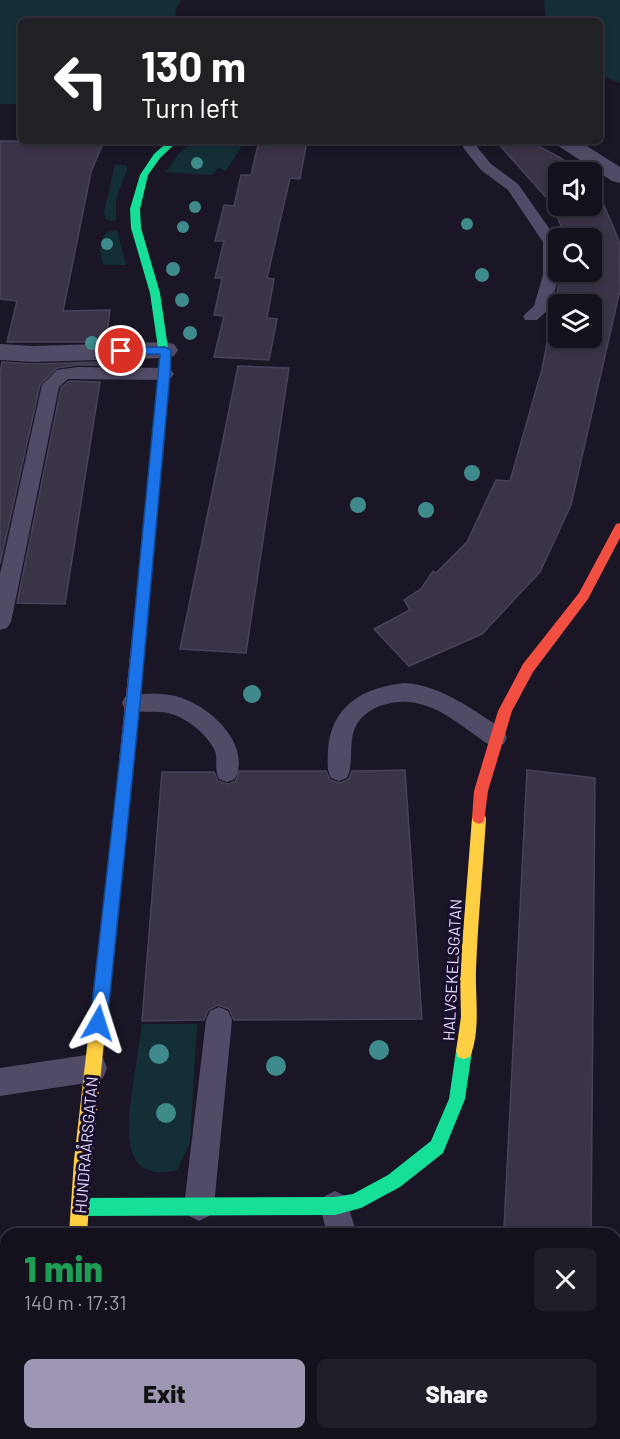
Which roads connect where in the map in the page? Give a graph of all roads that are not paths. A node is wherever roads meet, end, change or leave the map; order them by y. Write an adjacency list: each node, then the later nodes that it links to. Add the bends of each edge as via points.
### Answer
1 (171, 144): 7 (street, HUNDRAÅRSGATAN, via 143,176 135,209 152,280)
2 (472, 144): 5 (lane, via 486,167 513,187 551,242 551,275 542,308)
3 (569, 144): 4 (street)
4 (620, 176)
5 (531, 316)
6 (0, 352): 7 (street)
7 (165, 362): 9 (lane, via 63,374 51,385); 10 (street, HUNDRAÅRSGATAN)
8 (620, 526): 11 (street, HALVSEKELSGATAN, via 584,596 528,668)
9 (0, 622)
10 (133, 703): 13 (lane, via 171,704 205,721 227,750); 15 (street, HUNDRAÅRSGATAN)
11 (496, 737): 12 (lane, via 437,701 415,693 387,695 357,707 346,720); 18 (street, HALVSEKELSGATAN, via 481,792 468,972 469,1017 457,1099 437,1147 394,1181 355,1202)
12 (339, 771)
13 (227, 772)
14 (219, 1020): 17 (lane)
15 (93, 1068): 16 (lane); 19 (street, HUNDRAÅRSGATAN)
16 (0, 1082)
17 (199, 1206): 18 (street, HALVSEKELSGATAN); 19 (street, HALVSEKELSGATAN)
18 (335, 1206): 21 (lane)
19 (81, 1207): 20 (street, HUNDRAÅRSGATAN)
20 (79, 1228)
21 (340, 1228)

